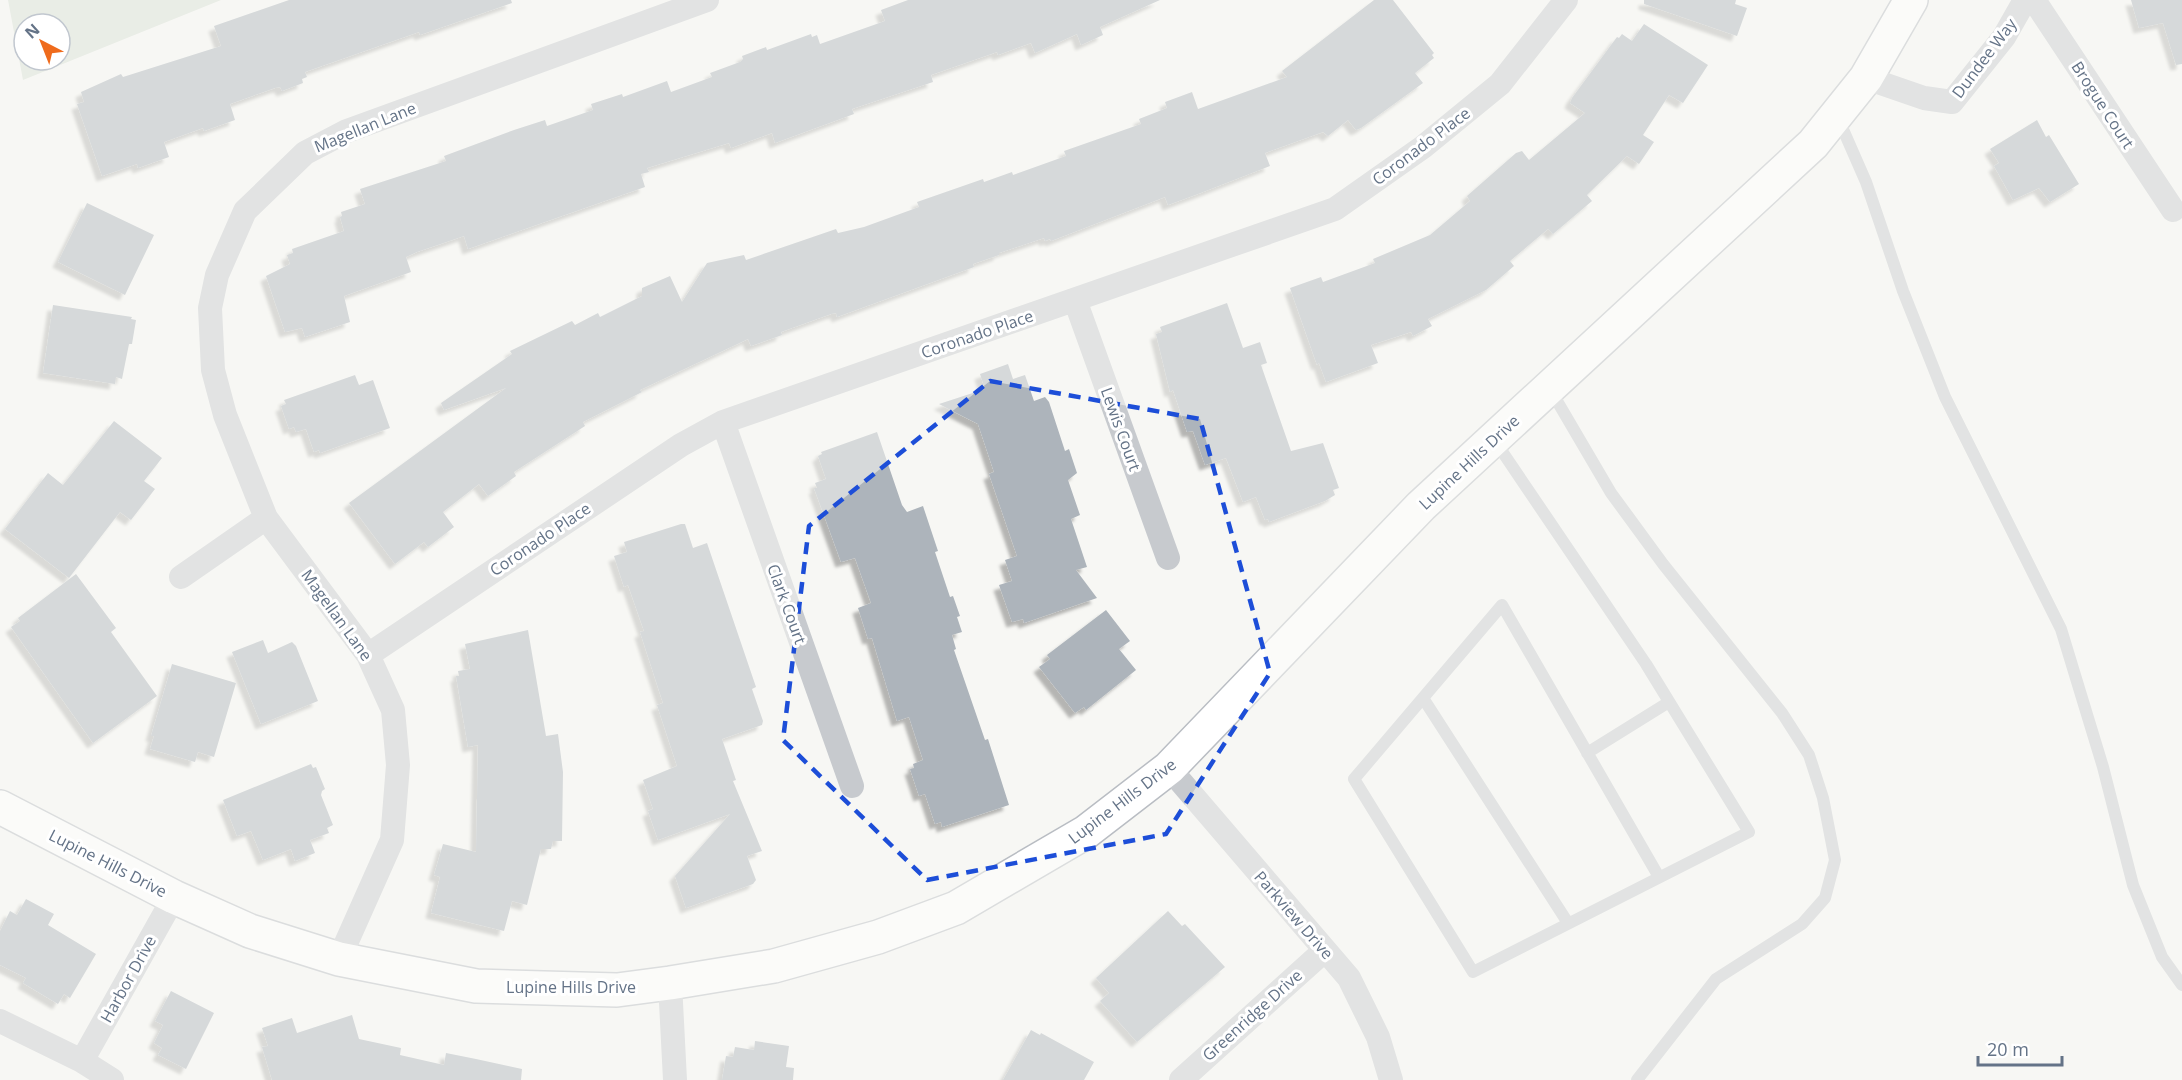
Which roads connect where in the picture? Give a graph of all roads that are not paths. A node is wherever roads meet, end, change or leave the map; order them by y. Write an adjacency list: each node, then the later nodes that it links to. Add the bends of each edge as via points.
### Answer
1 (708, 0): 13 (street, Magellan Lane, via 347,131 305,153 244,211 217,275 210,308 213,370 225,415)
2 (1566, 0): 9 (street, Coronado Place, via 1500,84 1423,147 1335,209)
3 (1911, 0): 6 (street, Lupine Hills Drive)
4 (2025, 0): 6 (street, Dundee Way, via 2004,37 1952,102 1924,98)
5 (2034, 0): 8 (street, Brogue Court)
6 (1866, 78): 7 (street, Lupine Hills Drive)
7 (1837, 114): 10 (street, Lupine Hills Drive, via 1813,144); 29 (lane, via 1945,397 2061,629 2103,767 2133,885 2162,957)
8 (2173, 210)
9 (1075, 300): 11 (street, Coronado Place); 14 (street, Lewis Court)
10 (1549, 388): 12 (street, Lupine Hills Drive); 36 (lane, via 1611,493 1782,713 1809,755 1823,798 1835,860 1825,898 1802,924 1716,979)
11 (723, 422): 16 (street, Coronado Place, via 681,445); 21 (street, Clark Court)
12 (1494, 439): 18 (lane); 20 (street, Lupine Hills Drive, via 1421,506)
13 (266, 518): 15 (street); 16 (street, Magellan Lane)
14 (1168, 558)
15 (181, 577)
16 (368, 655): 27 (street, Magellan Lane, via 393,710 398,765 392,840)
17 (1423, 698): 19 (lane, via 1502,605); 25 (lane); 25 (lane, via 1354,779 1473,972)
18 (1669, 702): 19 (lane); 23 (lane, via 1749,832)
19 (1587, 753): 23 (lane)
20 (1169, 768): 26 (street, Parkview Drive); 28 (street, Lupine Hills Drive, via 1086,832 956,908 878,937 774,966)
21 (852, 786)
22 (0, 807): 24 (street, Lupine Hills Drive)
23 (1659, 877): 25 (lane)
24 (174, 897): 27 (street, Lupine Hills Drive, via 250,931); 31 (street, Harbor Drive)
25 (1568, 924)
26 (1324, 951): 34 (street, Greenridge Drive); 35 (street, Parkview Drive, via 1349,978 1378,1037)
27 (339, 959): 28 (street, Lupine Hills Drive, via 476,986 617,990)
28 (670, 983): 33 (street)
29 (2182, 985)
30 (0, 1021): 31 (street)
31 (82, 1061): 32 (street)
32 (112, 1080)
33 (675, 1080)
34 (1181, 1080)
35 (1391, 1080)
36 (1637, 1080)

